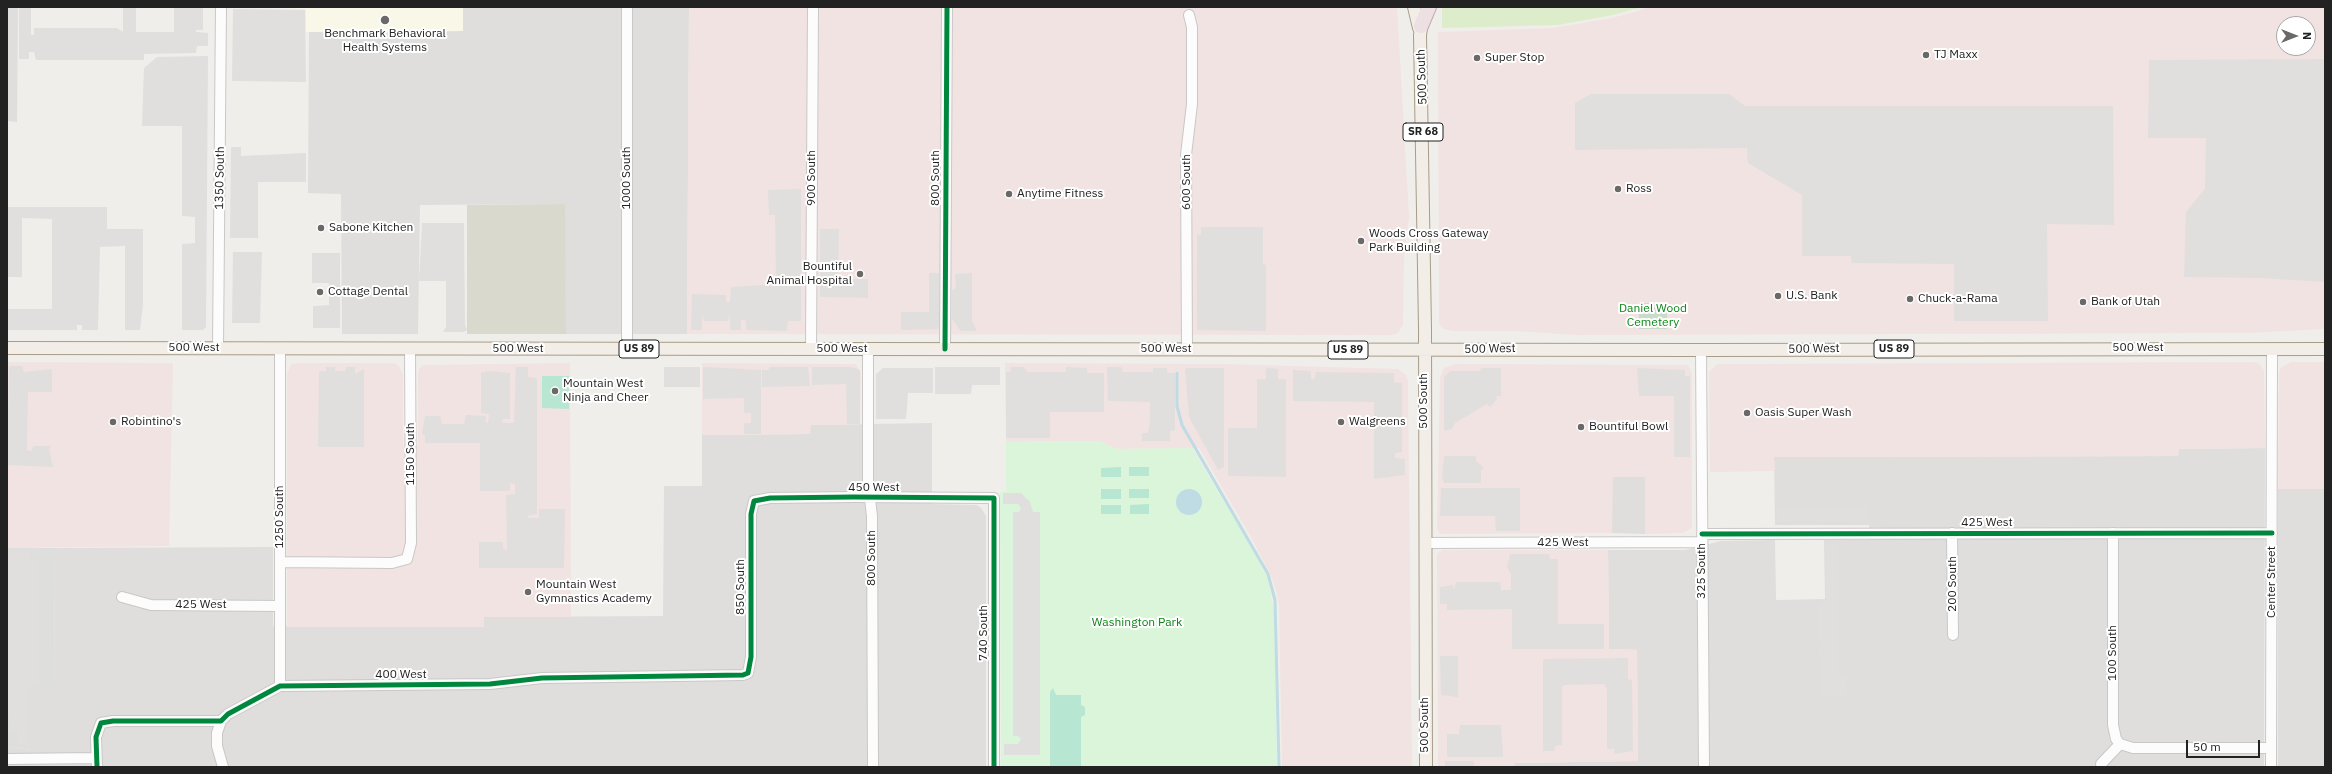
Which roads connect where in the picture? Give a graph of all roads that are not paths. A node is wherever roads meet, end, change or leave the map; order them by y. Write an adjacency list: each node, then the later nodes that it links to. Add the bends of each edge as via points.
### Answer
1 (221, 7): 11 (street, 1350 South)
2 (627, 7): 14 (street, 1000 South)
3 (813, 7): 15 (street, 900 South)
4 (947, 7): 17 (street, 800 South)
5 (1414, 7): 9 (main road, 500 South / SR 68)
6 (1424, 7): 9 (main road, 500 South / SR 68)
7 (1428, 7): 9 (highway)
8 (1189, 15): 18 (street, 600 South, via 1192,27 1192,104 1186,155)
9 (1421, 30): 21 (main road, 500 South / SR 68)
10 (7, 348): 11 (main road, 500 West / US 89)
11 (218, 348): 12 (main road, 500 West / US 89)
12 (280, 348): 13 (main road, 500 West / US 89); 31 (street, 1250 South)
13 (410, 348): 14 (main road, 500 West / US 89); 31 (street, 1150 South, via 411,543 407,559 392,563)
14 (627, 349): 15 (main road, 500 West / US 89)
15 (811, 349): 16 (main road, 500 West / US 89)
16 (868, 349): 17 (main road, 500 West / US 89); 23 (street, 800 South)
17 (945, 349): 18 (main road, 500 West / US 89)
18 (1187, 349): 21 (main road, 500 West / US 89)
19 (2272, 349): 20 (main road, 500 West / US 89); 22 (main road, 500 West / US 89); 28 (street, Center Street)
20 (2325, 349)
21 (1425, 350): 22 (main road, 500 West / US 89); 30 (main road, 500 South / SR 68)
22 (1701, 350): 29 (street, 325 South)
23 (870, 498): 24 (street, 450 West); 25 (street, 450 West, via 770,498); 44 (street, 800 South)
24 (994, 498): 45 (street, 740 South)
25 (754, 501): 35 (street, 850 South, via 751,514 751,657)
26 (1952, 533): 27 (street, 425 West); 29 (street, 425 West); 34 (street, 200 South)
27 (2113, 533): 28 (street, 425 West); 38 (street, 100 South, via 2113,725 2116,739)
28 (2272, 533): 39 (street, Center Street)
29 (1702, 538): 30 (street, 425 West); 47 (street, 325 South)
30 (1425, 543): 46 (main road, 500 South / SR 68)
31 (280, 562): 33 (street, 1250 South)
32 (122, 597): 33 (street, 425 West, via 151,605)
33 (280, 606): 36 (street, 1250 South)
34 (1953, 635)
35 (748, 673): 36 (street, 400 West, via 732,677 542,678 490,684)
36 (280, 686): 37 (street, 400 West, via 228,714)
37 (221, 721): 41 (street, via 101,723 96,737); 43 (street, via 217,733 217,746)
38 (2120, 744): 39 (street, via 2133,748); 42 (street)
39 (2271, 748): 48 (street, Center Street)
40 (7, 759): 41 (street)
41 (97, 763)
42 (2101, 764)
43 (223, 767)
44 (873, 767)
45 (994, 767)
46 (1426, 767)
47 (1704, 767)
48 (2271, 767)

